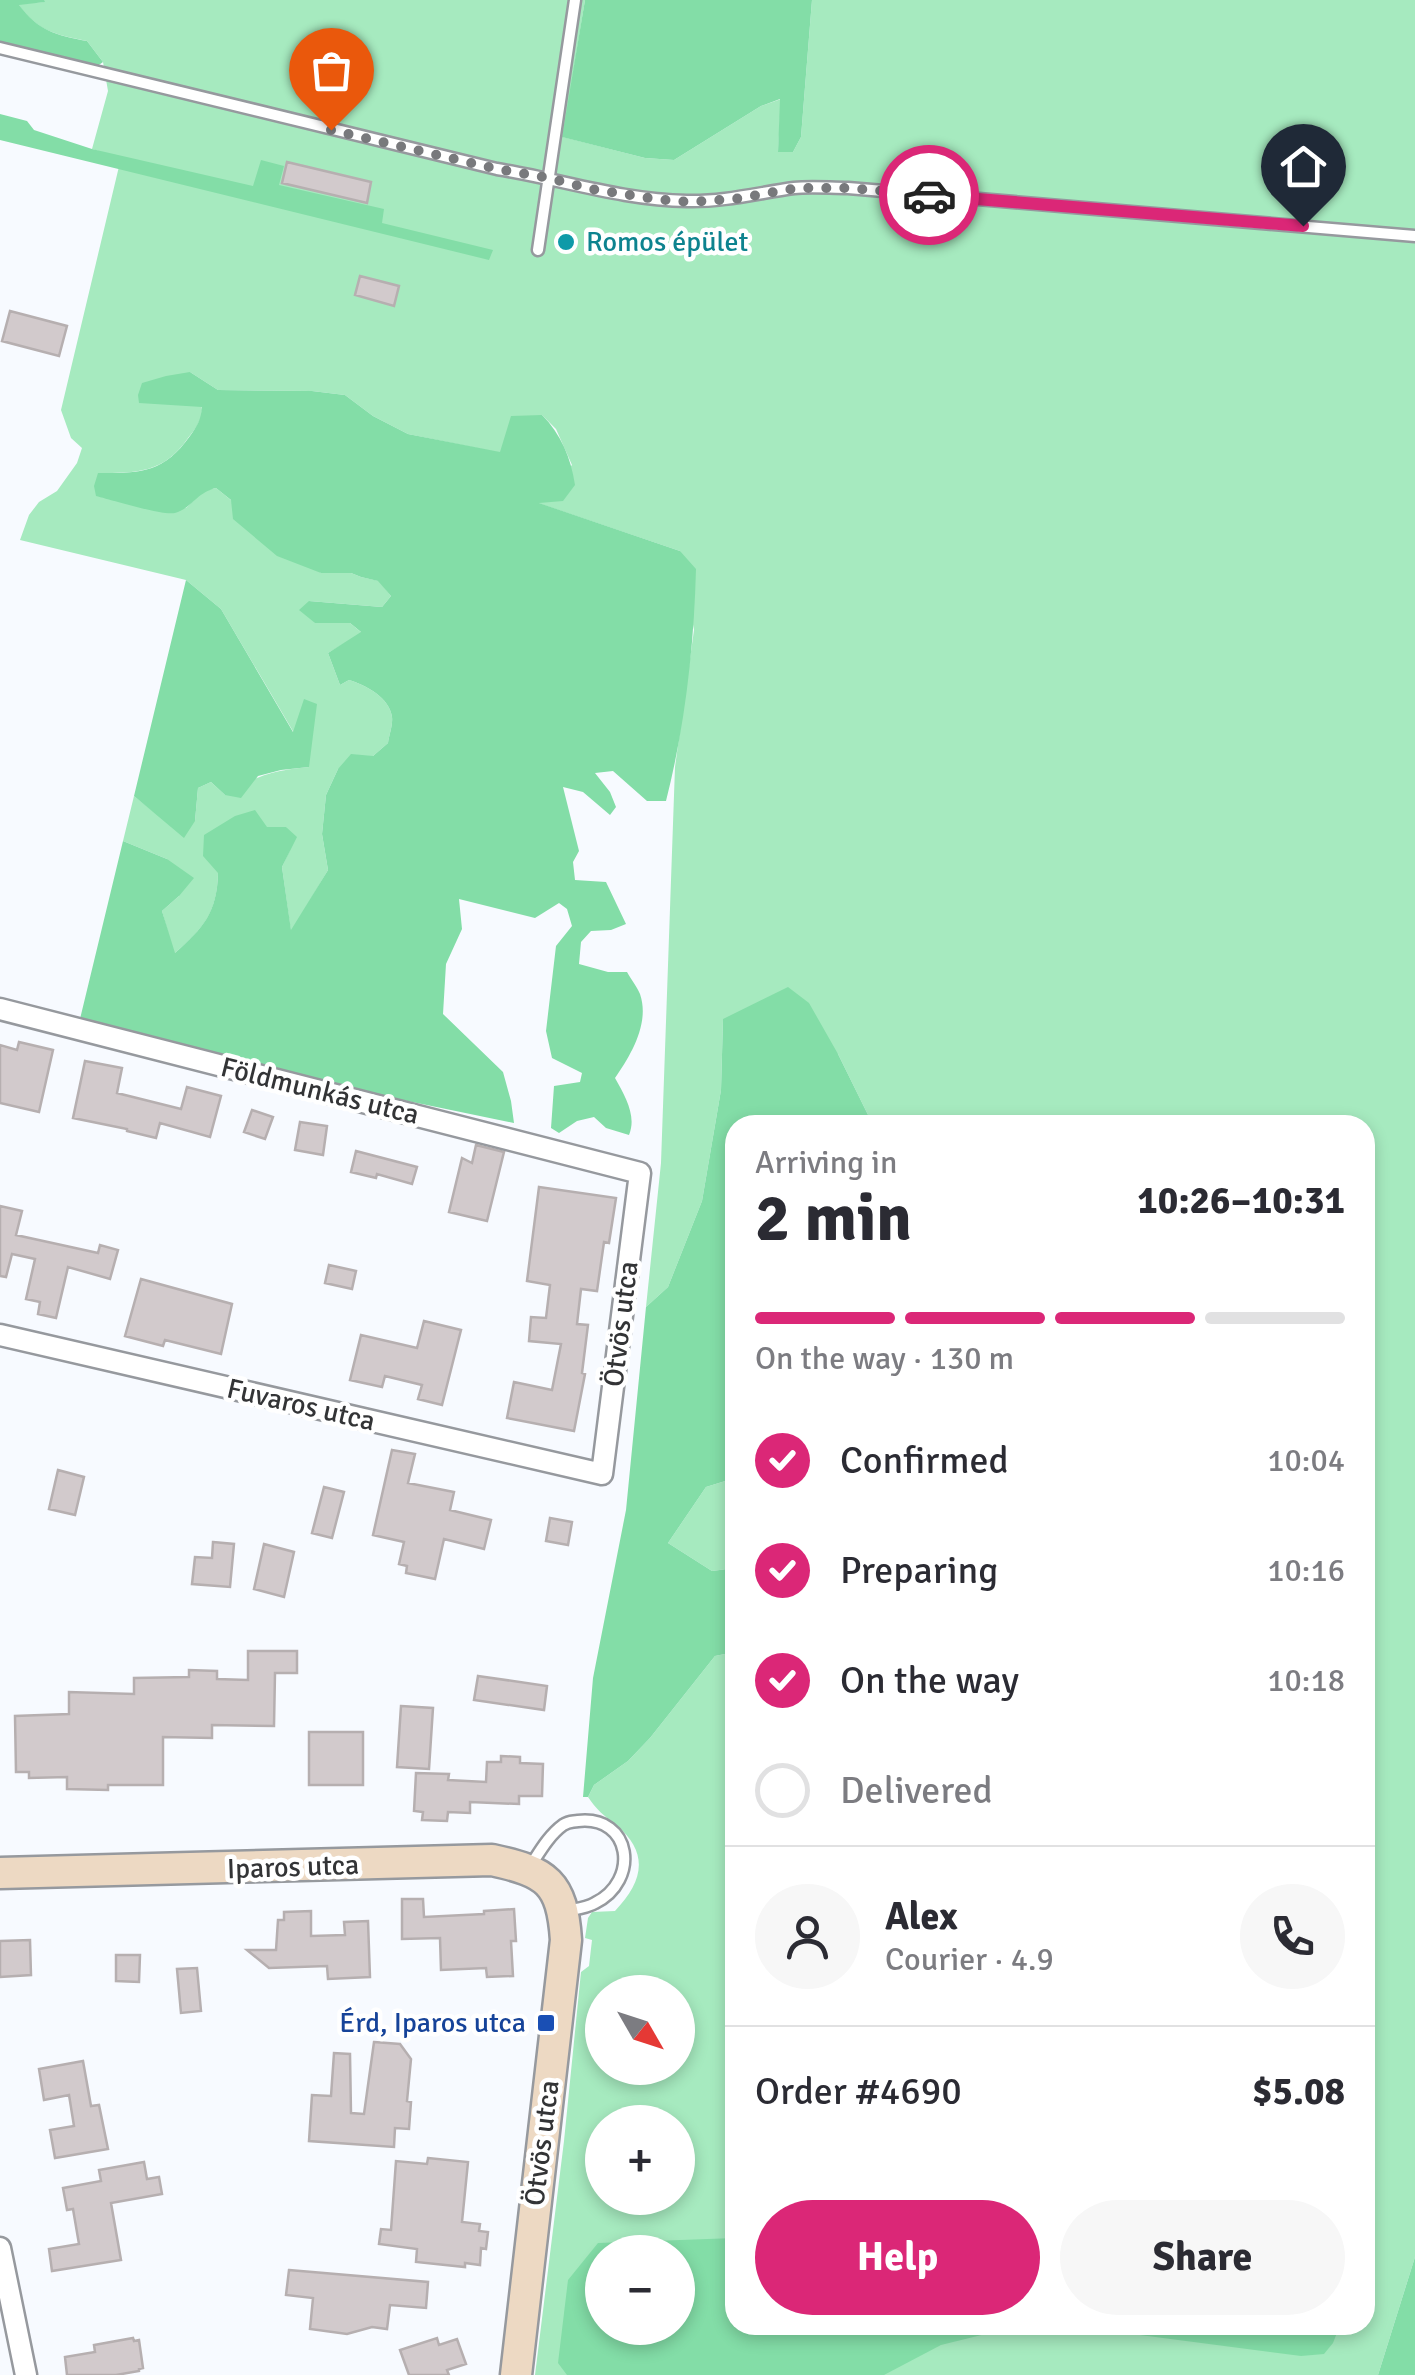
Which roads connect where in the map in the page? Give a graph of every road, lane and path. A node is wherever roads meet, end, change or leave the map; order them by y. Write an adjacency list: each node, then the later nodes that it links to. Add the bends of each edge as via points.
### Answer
1 (575, 0): 3 (lane)
2 (0, 48): 3 (lane)
3 (549, 178): 4 (lane, via 689,202 848,188); 5 (lane)
4 (1415, 236)
5 (538, 250)
6 (0, 1009): 7 (street, Földmunkás utca)
7 (640, 1172): 9 (street, Ötvös utca)
8 (0, 1335): 9 (street, Fuvaros utca)
9 (602, 1474)
10 (529, 1868): 11 (street, Iparos utca, via 492,1860); 12 (street, via 545,1879); 12 (lane, via 566,1822 588,1820 622,1842 627,1857 610,1893)
11 (0, 1874)
12 (564, 1912): 15 (street, Ötvös utca)
13 (0, 2248): 14 (street)
14 (26, 2375)
15 (516, 2375)

